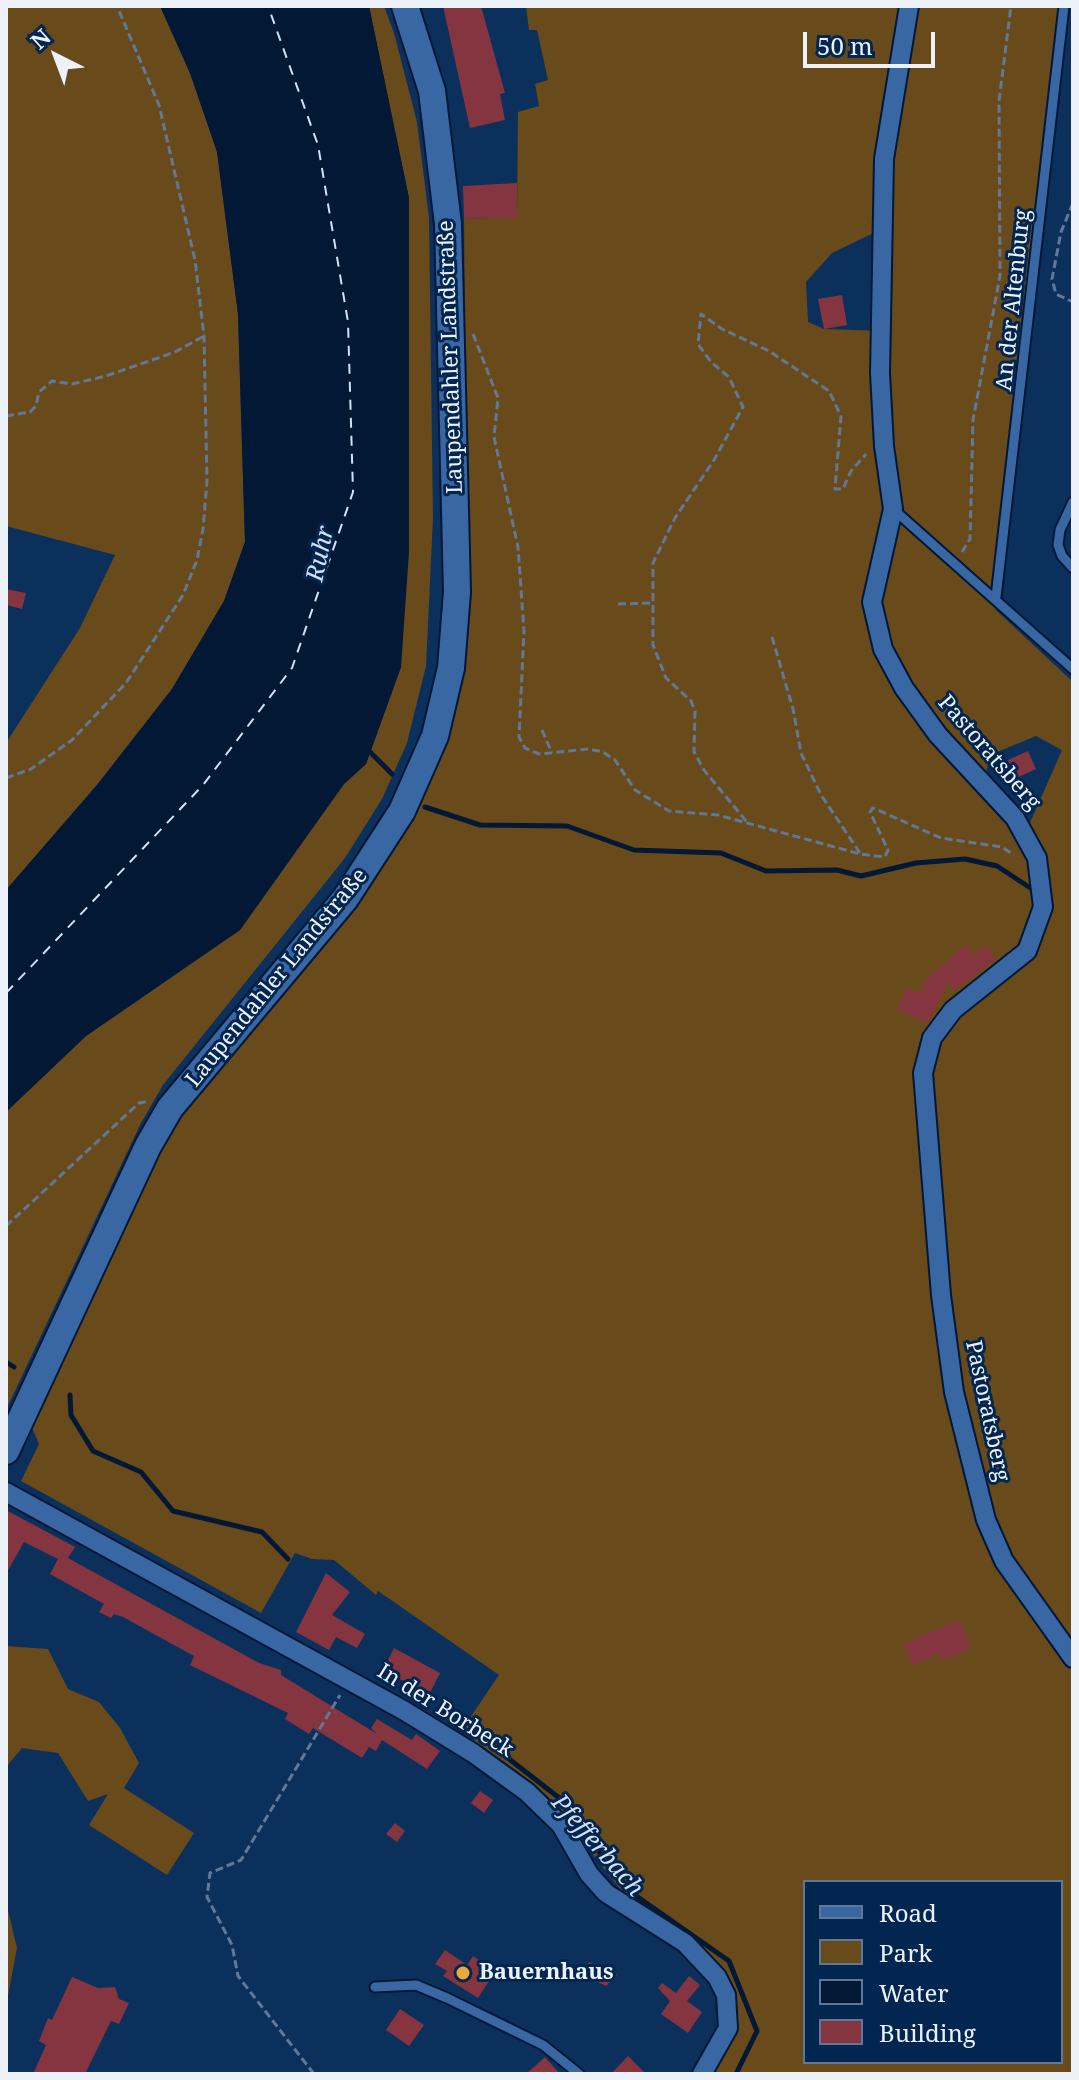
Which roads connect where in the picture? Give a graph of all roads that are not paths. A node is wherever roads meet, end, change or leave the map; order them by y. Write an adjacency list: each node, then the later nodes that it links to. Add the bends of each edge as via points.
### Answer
1 (405, 6): 9 (main road, Laupendahler Landstraße, via 432,91 448,224 457,592 441,712 418,781 353,888 170,1108)
2 (909, 6): 5 (street, Pastoratsberg, via 884,159 880,373)
3 (1064, 6): 7 (lane, An der Altenburg)
4 (1073, 502): 6 (lane, via 1058,545)
5 (893, 509): 7 (lane); 11 (street, Pastoratsberg, via 872,602 883,649 938,735 1015,818 1037,858 1043,907 1027,951 953,1010 932,1038 923,1073 954,1392 986,1520 1004,1561)
6 (1073, 568)
7 (996, 597): 8 (lane)
8 (1073, 669)
9 (6, 1451)
10 (6, 1492): 14 (street, In der Borbeck, via 349,1680 473,1753 527,1792 561,1825 606,1893 685,1943 708,1964 726,1995 729,2019)
11 (1073, 1658)
12 (375, 1987): 13 (lane, via 416,1985 447,1998 543,2045)
13 (579, 2074)
14 (702, 2074)

